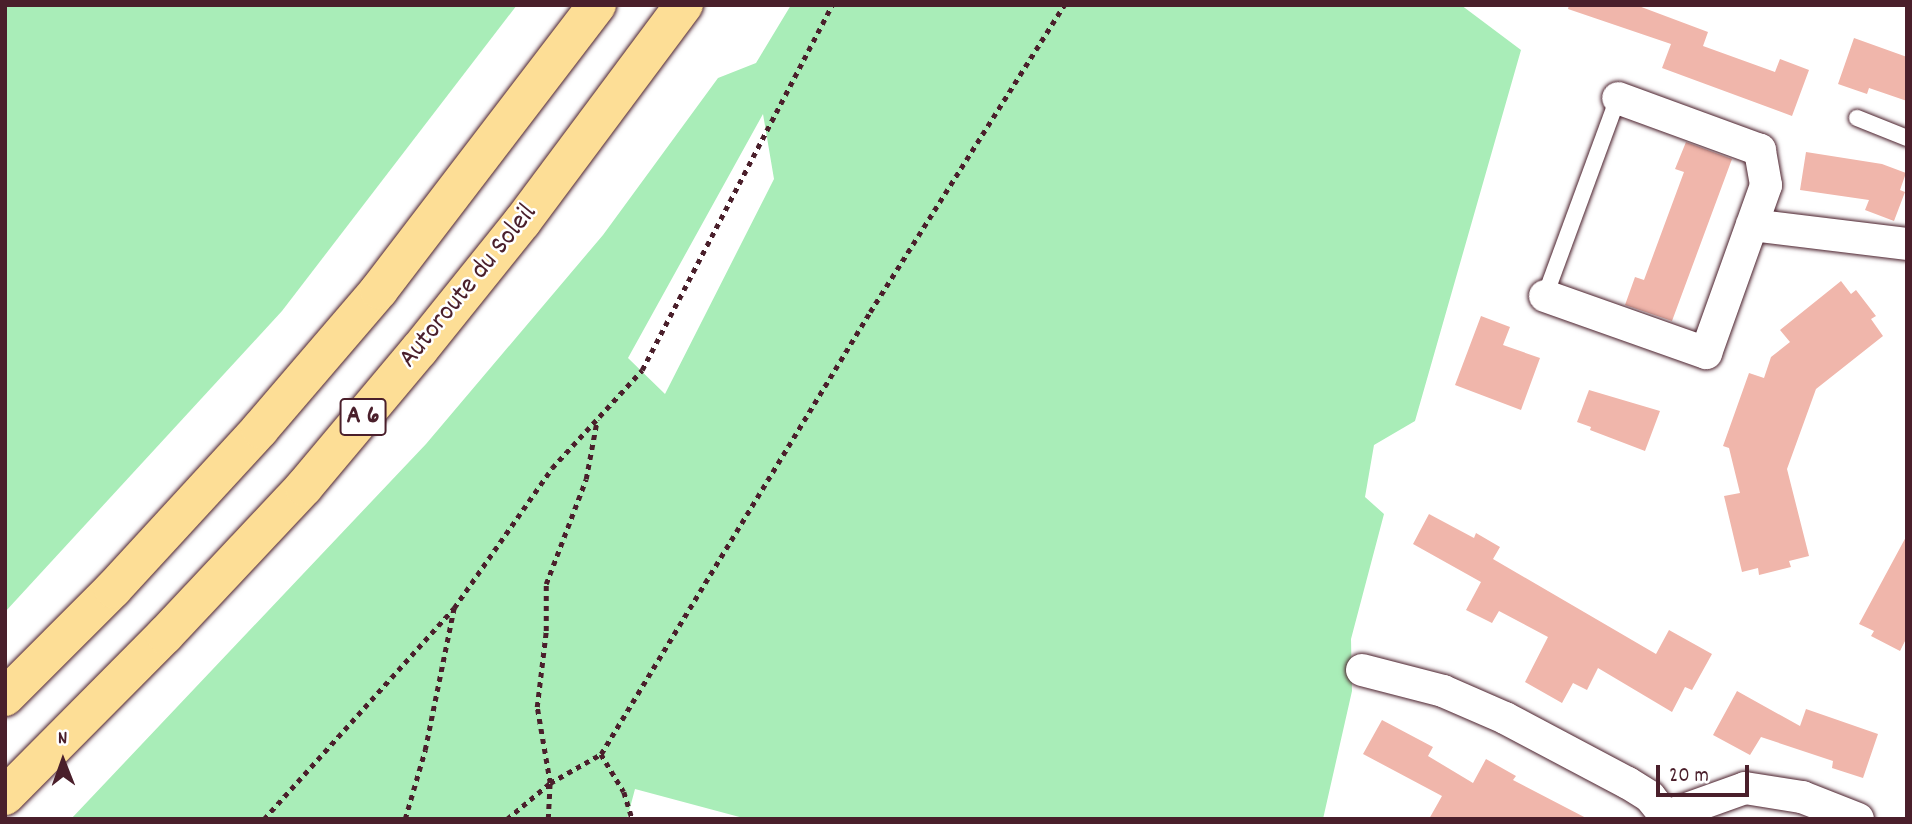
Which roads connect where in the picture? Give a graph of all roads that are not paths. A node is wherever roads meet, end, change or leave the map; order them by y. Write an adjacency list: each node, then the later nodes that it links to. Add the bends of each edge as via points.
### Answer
1 (597, 5): 10 (highway, A 6, via 379,290 113,589)
2 (684, 5): 11 (highway, Autoroute du Soleil / A 6, via 522,222 303,487)
3 (1619, 98): 6 (street, via 1760,150 1766,185); 8 (lane)
4 (1857, 118): 5 (lane)
5 (1907, 138)
6 (1752, 225): 7 (street); 8 (street, via 1706,353)
7 (1906, 240)
8 (1545, 296)
9 (1362, 670): 12 (street, via 1443,691 1505,718 1628,783 1650,797)
10 (5, 697)
11 (5, 796)
12 (1668, 817): 13 (street, via 1745,788 1802,797)
13 (1858, 819)

